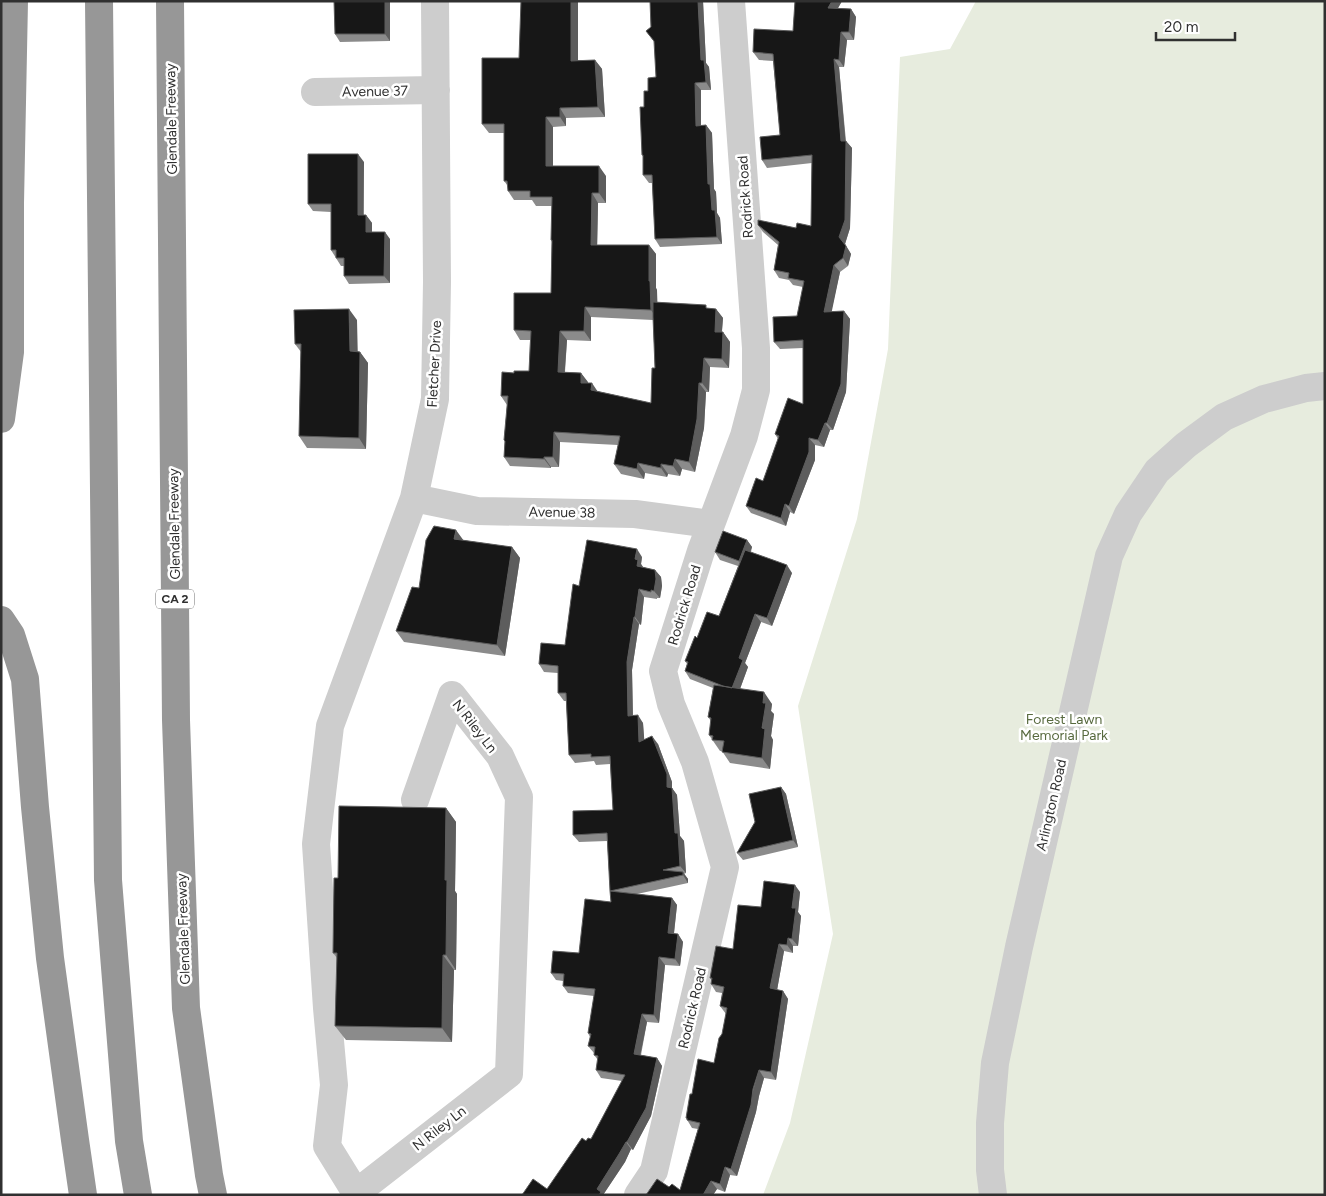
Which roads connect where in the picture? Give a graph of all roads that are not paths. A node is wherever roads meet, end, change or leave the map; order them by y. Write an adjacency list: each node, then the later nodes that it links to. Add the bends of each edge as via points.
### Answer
1 (14, 1): 9 (highway, via 10,352)
2 (99, 1): 16 (highway, via 108,880 129,1141)
3 (170, 1): 17 (highway, Glendale Freeway / CA 2, via 176,720 185,998)
4 (435, 1): 6 (street, Fletcher Drive)
5 (731, 1): 11 (street, Rodrick Road, via 756,348 756,390 744,436)
6 (436, 90): 7 (street, Avenue 37); 10 (street, Fletcher Drive, via 435,399)
7 (315, 92)
8 (1325, 386): 19 (street, Arlington Road, via 1264,400 1224,417 1186,445 1157,471 1128,514 1109,556 1018,947 995,1063 990,1123)
9 (1, 419)
10 (414, 498): 11 (street, Avenue 38, via 477,510 635,514); 13 (street, Fletcher Drive)
11 (711, 524): 18 (street, Rodrick Road, via 663,671 670,704 695,762 725,867 654,1171)
12 (1, 620): 15 (highway, via 11,635 25,679 50,958)
13 (336, 711): 14 (street, N Riley Ln, via 330,726 316,844 334,1085 327,1146 356,1193 509,1074 519,797 500,756 452,696)
14 (415, 800)
15 (83, 1195)
16 (138, 1195)
17 (213, 1195)
18 (638, 1195)
19 (992, 1195)

